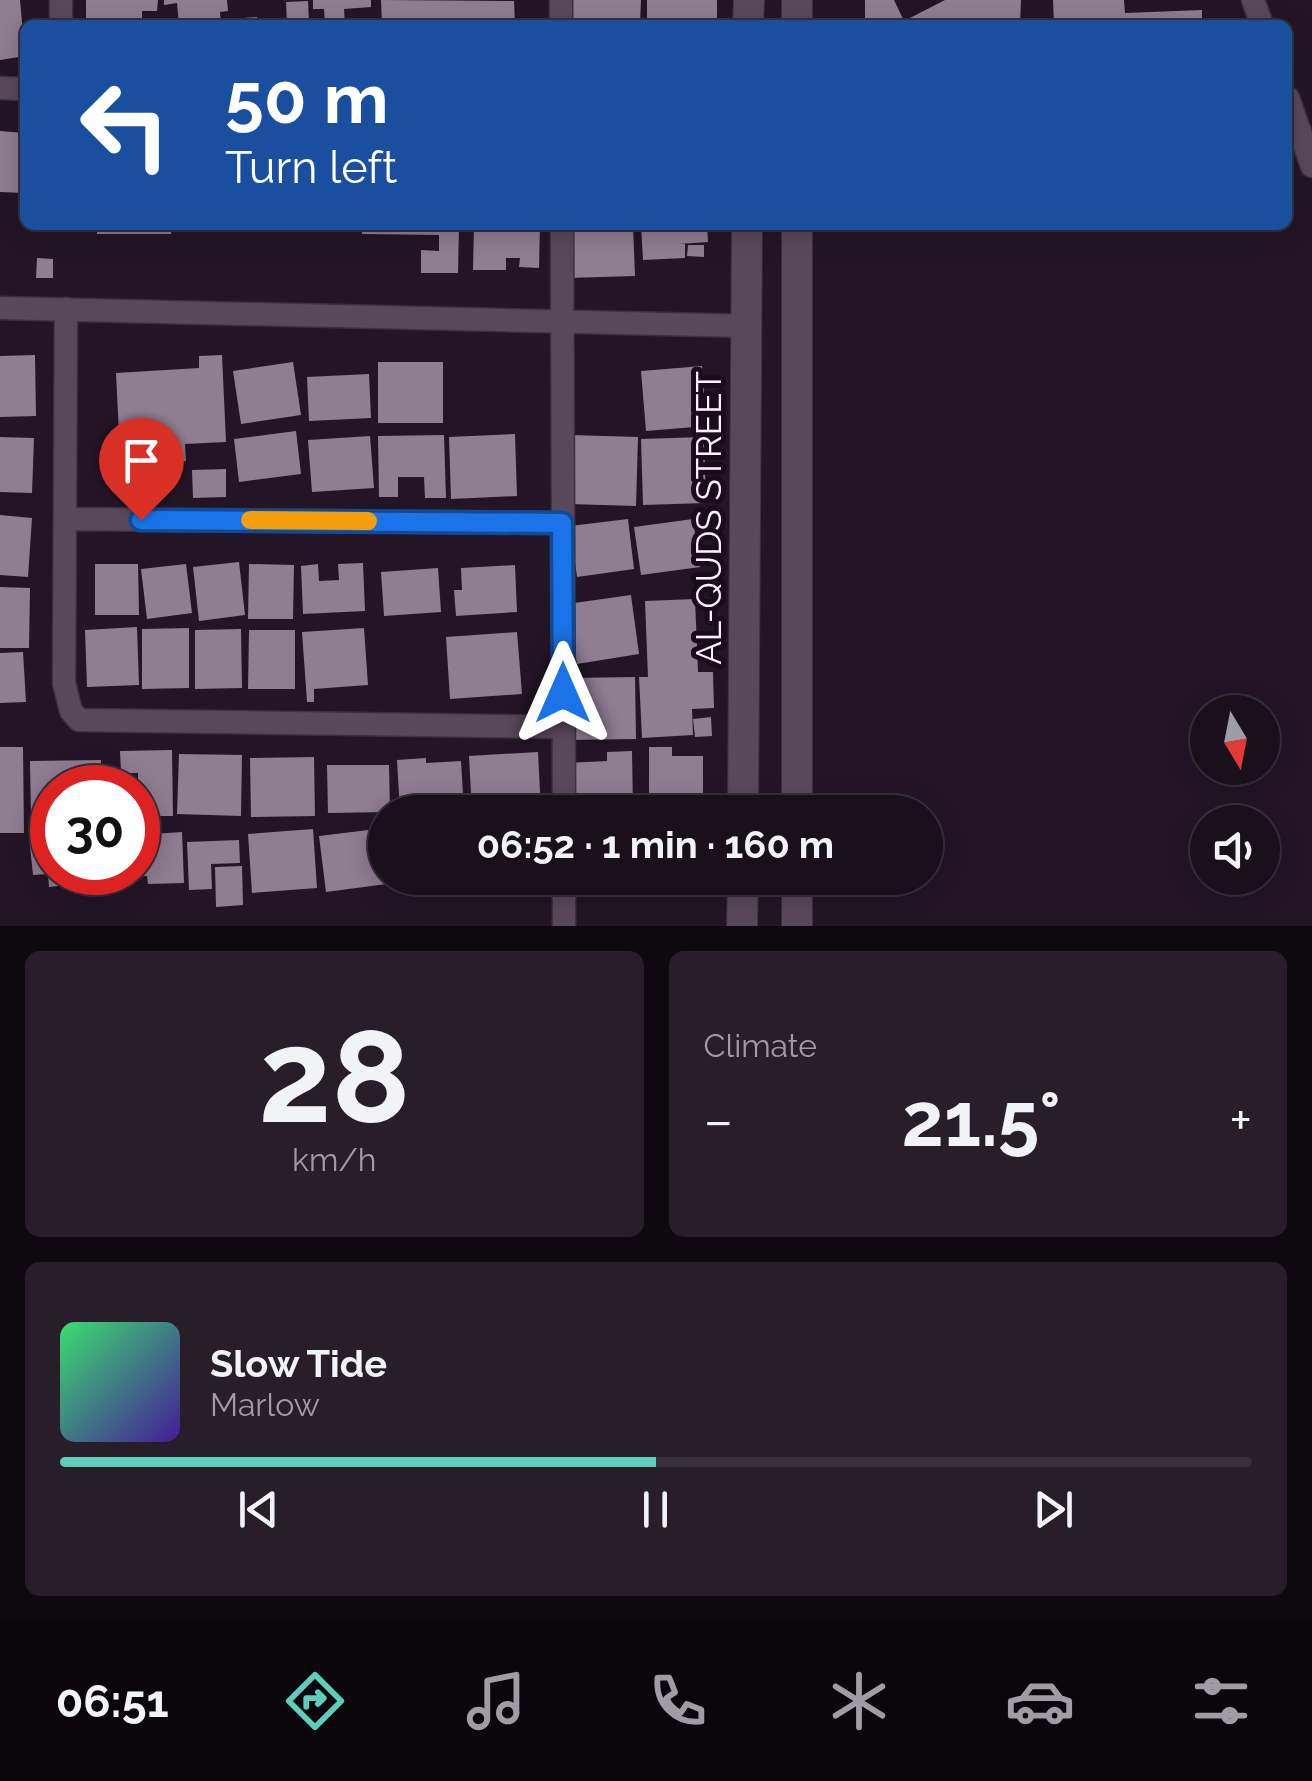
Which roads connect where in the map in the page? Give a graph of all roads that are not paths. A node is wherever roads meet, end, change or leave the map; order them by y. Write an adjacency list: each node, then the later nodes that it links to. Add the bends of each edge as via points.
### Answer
1 (1292, 109): 2 (street)
2 (1311, 160)
3 (562, 230): 8 (street)
4 (748, 230): 9 (street, AL-QUDS STREET)
5 (797, 230): 15 (street)
6 (0, 308): 7 (street)
7 (66, 310): 8 (street); 10 (street)
8 (561, 321): 9 (street); 11 (street)
9 (747, 326): 14 (street, AL-QUDS STREET)
10 (64, 519): 11 (street); 12 (street, via 64,682 79,720)
11 (562, 523): 12 (street)
12 (564, 727): 13 (street)
13 (564, 795)
14 (743, 795)
15 (797, 795)
16 (564, 895): 19 (street)
17 (743, 895): 20 (street)
18 (797, 895): 21 (street)
19 (564, 926)
20 (742, 926)
21 (797, 926)

